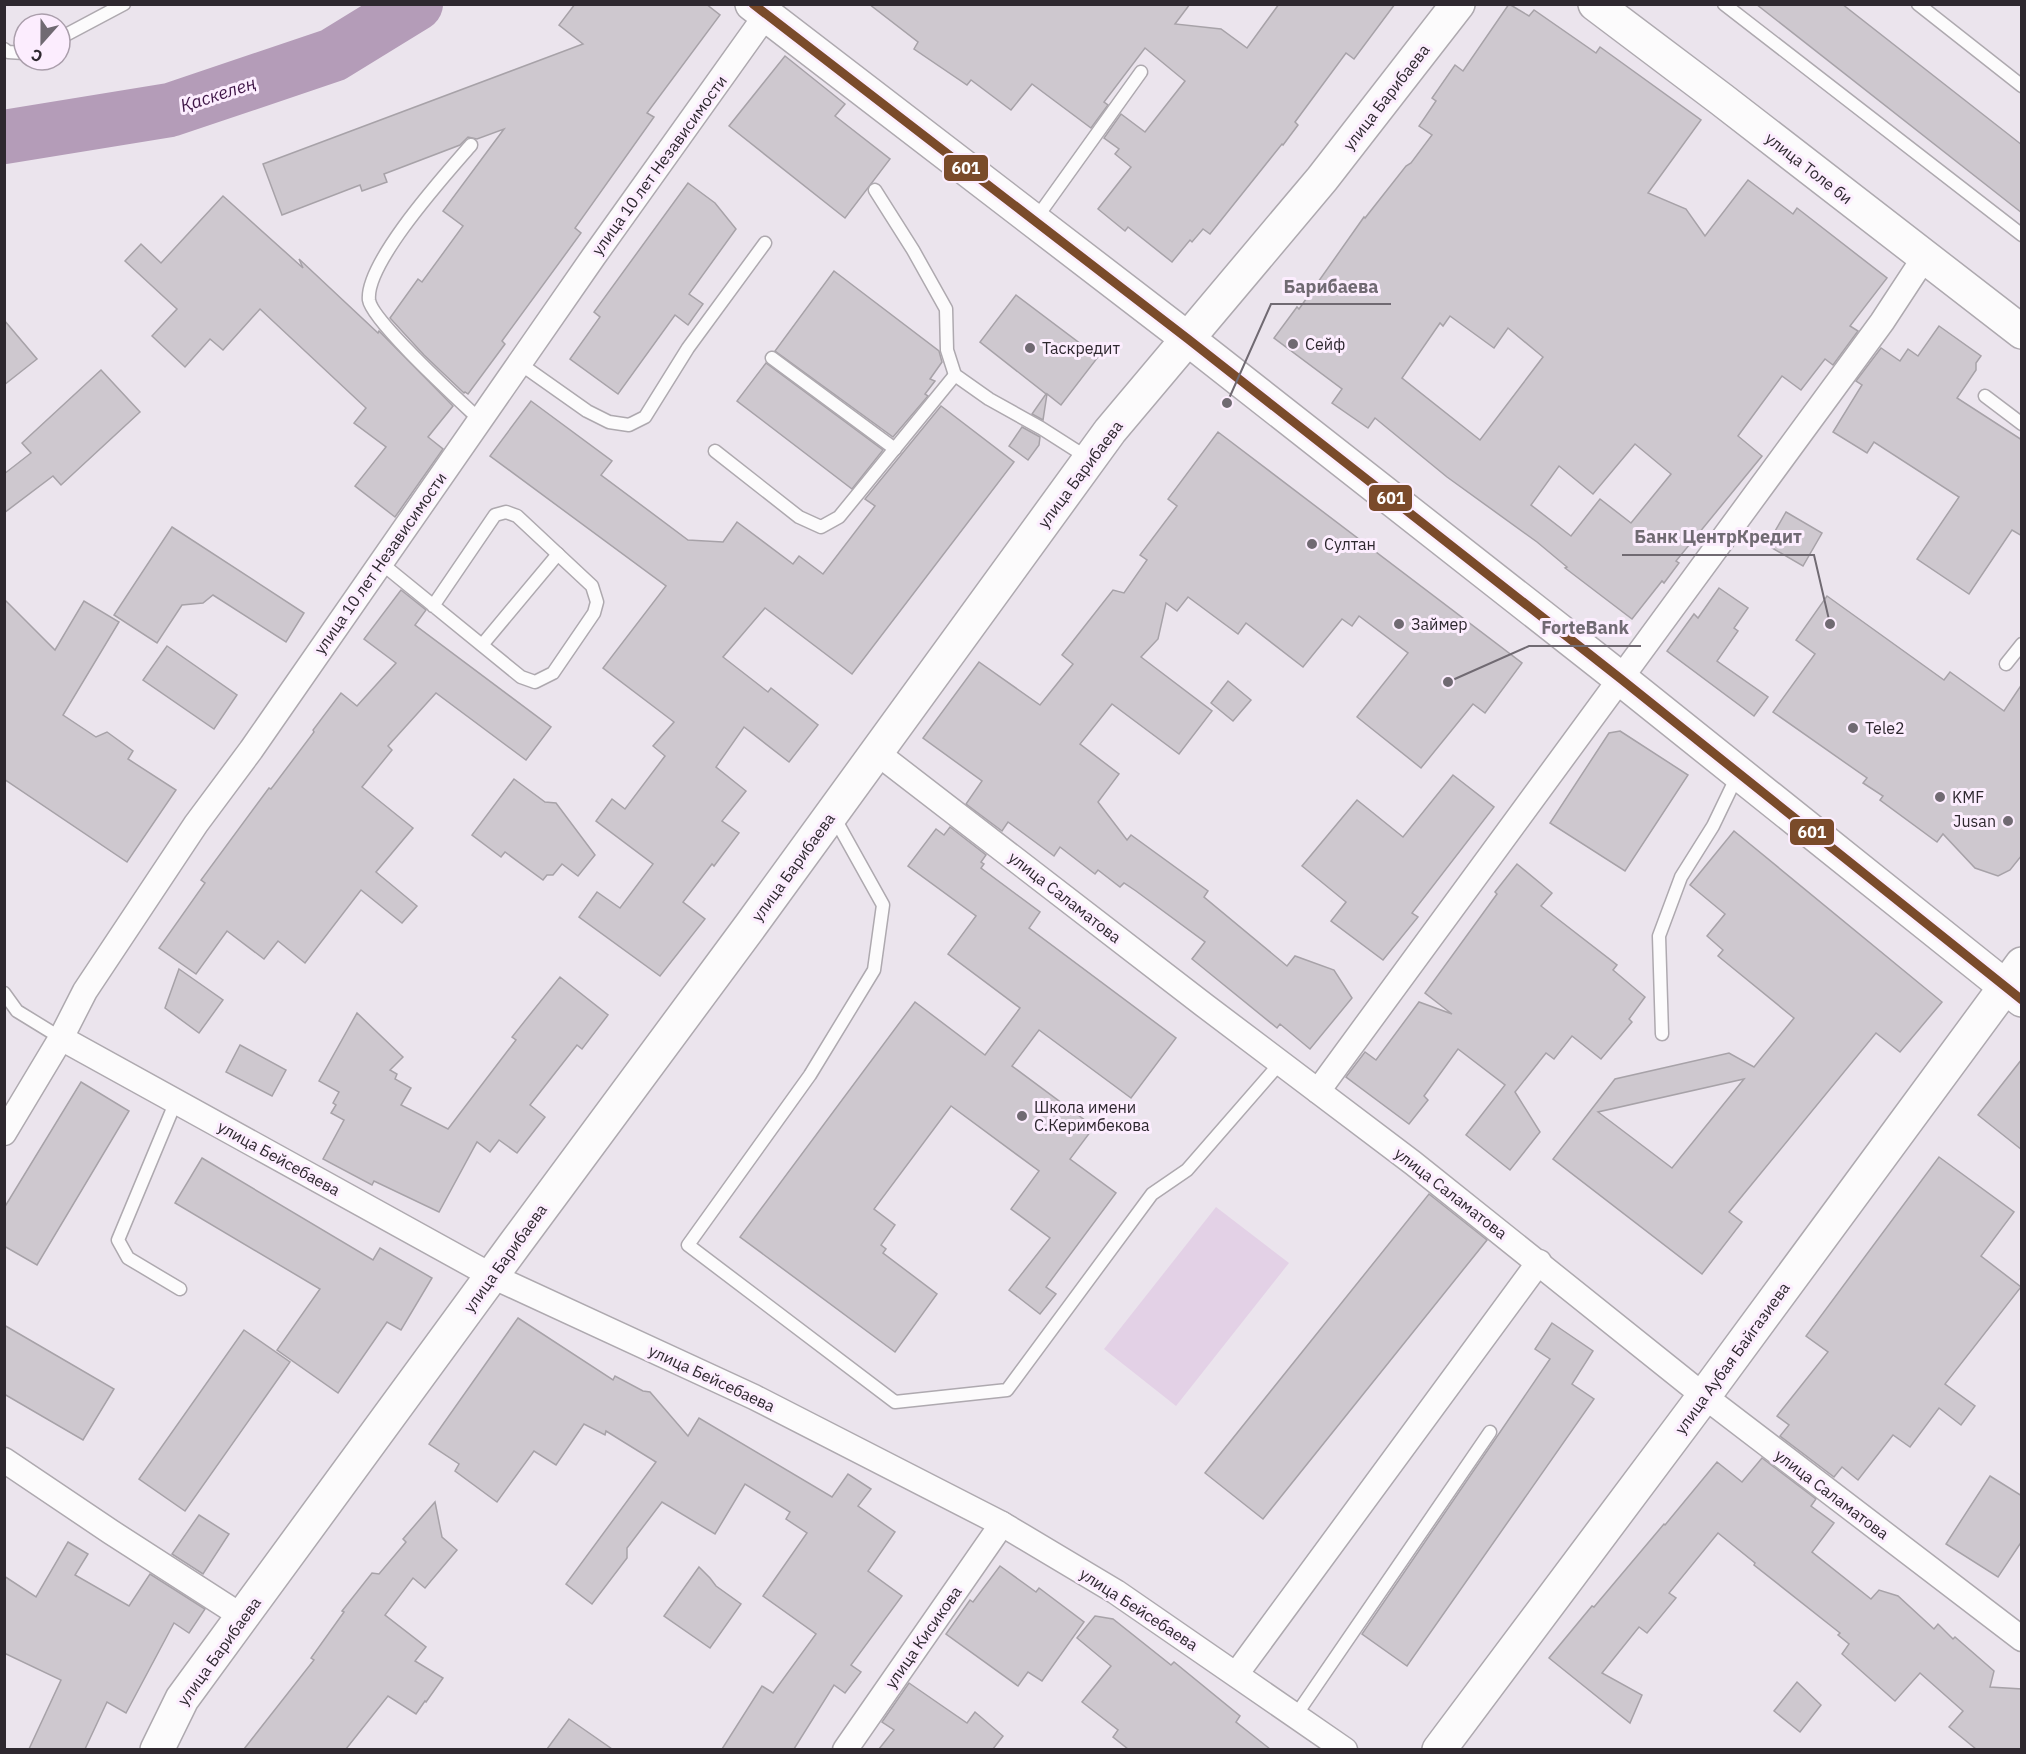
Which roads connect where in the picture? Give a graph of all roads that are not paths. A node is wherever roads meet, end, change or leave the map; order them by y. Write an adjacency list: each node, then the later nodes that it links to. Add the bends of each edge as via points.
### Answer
1 (124, 4): 7 (lane)
2 (1458, 4): 17 (street, улица Барибаева, via 1322,179)
3 (1595, 4): 15 (street, улица Толе би)
4 (1724, 4): 13 (lane)
5 (1918, 4): 9 (lane)
6 (764, 8): 12 (street); 19 (street, улица 10 лет Независимости)
7 (72, 32)
8 (1141, 72): 12 (lane)
9 (2022, 86)
10 (471, 145): 22 (lane, via 397,236 374,275 369,300 376,316)
11 (875, 190): 20 (lane, via 946,309 947,350)
12 (1035, 221): 17 (street)
13 (2022, 235)
14 (765, 243): 19 (lane, via 688,348 645,417 629,425 609,422 587,411)
15 (1924, 258): 16 (street, улица Толе би); 33 (street, via 1882,322)
16 (2022, 332)
17 (1188, 339): 26 (street, улица Барибаева); 33 (street)
18 (772, 358): 24 (lane)
19 (519, 363): 22 (street, улица 10 лет Независимости)
20 (955, 375): 24 (lane); 26 (lane)
21 (1985, 396): 23 (lane)
22 (480, 420): 28 (street, улица 10 лет Независимости)
23 (2022, 424)
24 (895, 449): 25 (lane, via 839,517 821,527 799,517)
25 (715, 451)
26 (1089, 459): 34 (street, улица Барибаева)
27 (558, 554): 29 (lane, via 517,516 506,512 495,515); 30 (lane); 30 (lane, via 592,586 597,602 594,613 553,673 535,682 521,676)
28 (381, 563): 29 (lane); 40 (street, улица 10 лет Независимости, via 196,824 85,991)
29 (434, 606): 30 (lane)
30 (482, 645)
31 (2022, 645): 32 (lane)
32 (2006, 664)
33 (1621, 679): 35 (street); 42 (street)
34 (876, 752): 36 (street, улица Барибаева); 41 (street, улица Саламатова)
35 (1739, 773): 37 (street); 39 (lane, via 1713,826 1681,877 1659,936)
36 (832, 813): 41 (lane, via 883,905 874,970 810,1075 688,1245 895,1402 1007,1390 1152,1194 1187,1170); 46 (street, улица Барибаева)
37 (2016, 984): 48 (street, улица Аубая Байгазиева)
38 (4, 993): 40 (lane, via 17,1011)
39 (1662, 1034)
40 (61, 1038): 43 (street, улица Бейсебаева); 44 (street, улица 10 лет Независимости)
41 (1281, 1062): 42 (street, улица Саламатова)
42 (1318, 1091): 45 (street, улица Саламатова)
43 (176, 1101): 46 (street, улица Бейсебаева); 47 (lane, via 118,1239 128,1258)
44 (4, 1133)
45 (1539, 1262): 48 (street, улица Саламатова); 54 (street)
46 (492, 1276): 51 (street, улица Бейсебаева, via 754,1397); 52 (street, улица Барибаева)
47 (180, 1289)
48 (1704, 1396): 53 (street, улица Саламатова); 59 (street, улица Аубая Байгазиева)
49 (1490, 1432): 55 (lane)
50 (4, 1460): 52 (street)
51 (1002, 1524): 54 (street, улица Бейсебаева, via 1116,1592); 57 (street, улица Кисикова)
52 (243, 1617): 56 (street, улица Барибаева, via 182,1699)
53 (2022, 1639)
54 (1237, 1673): 55 (street, улица Бейсебаева)
55 (1296, 1715): 58 (street, улица Бейсебаева)
56 (157, 1749)
57 (845, 1749)
58 (1346, 1749)
59 (1439, 1749)

